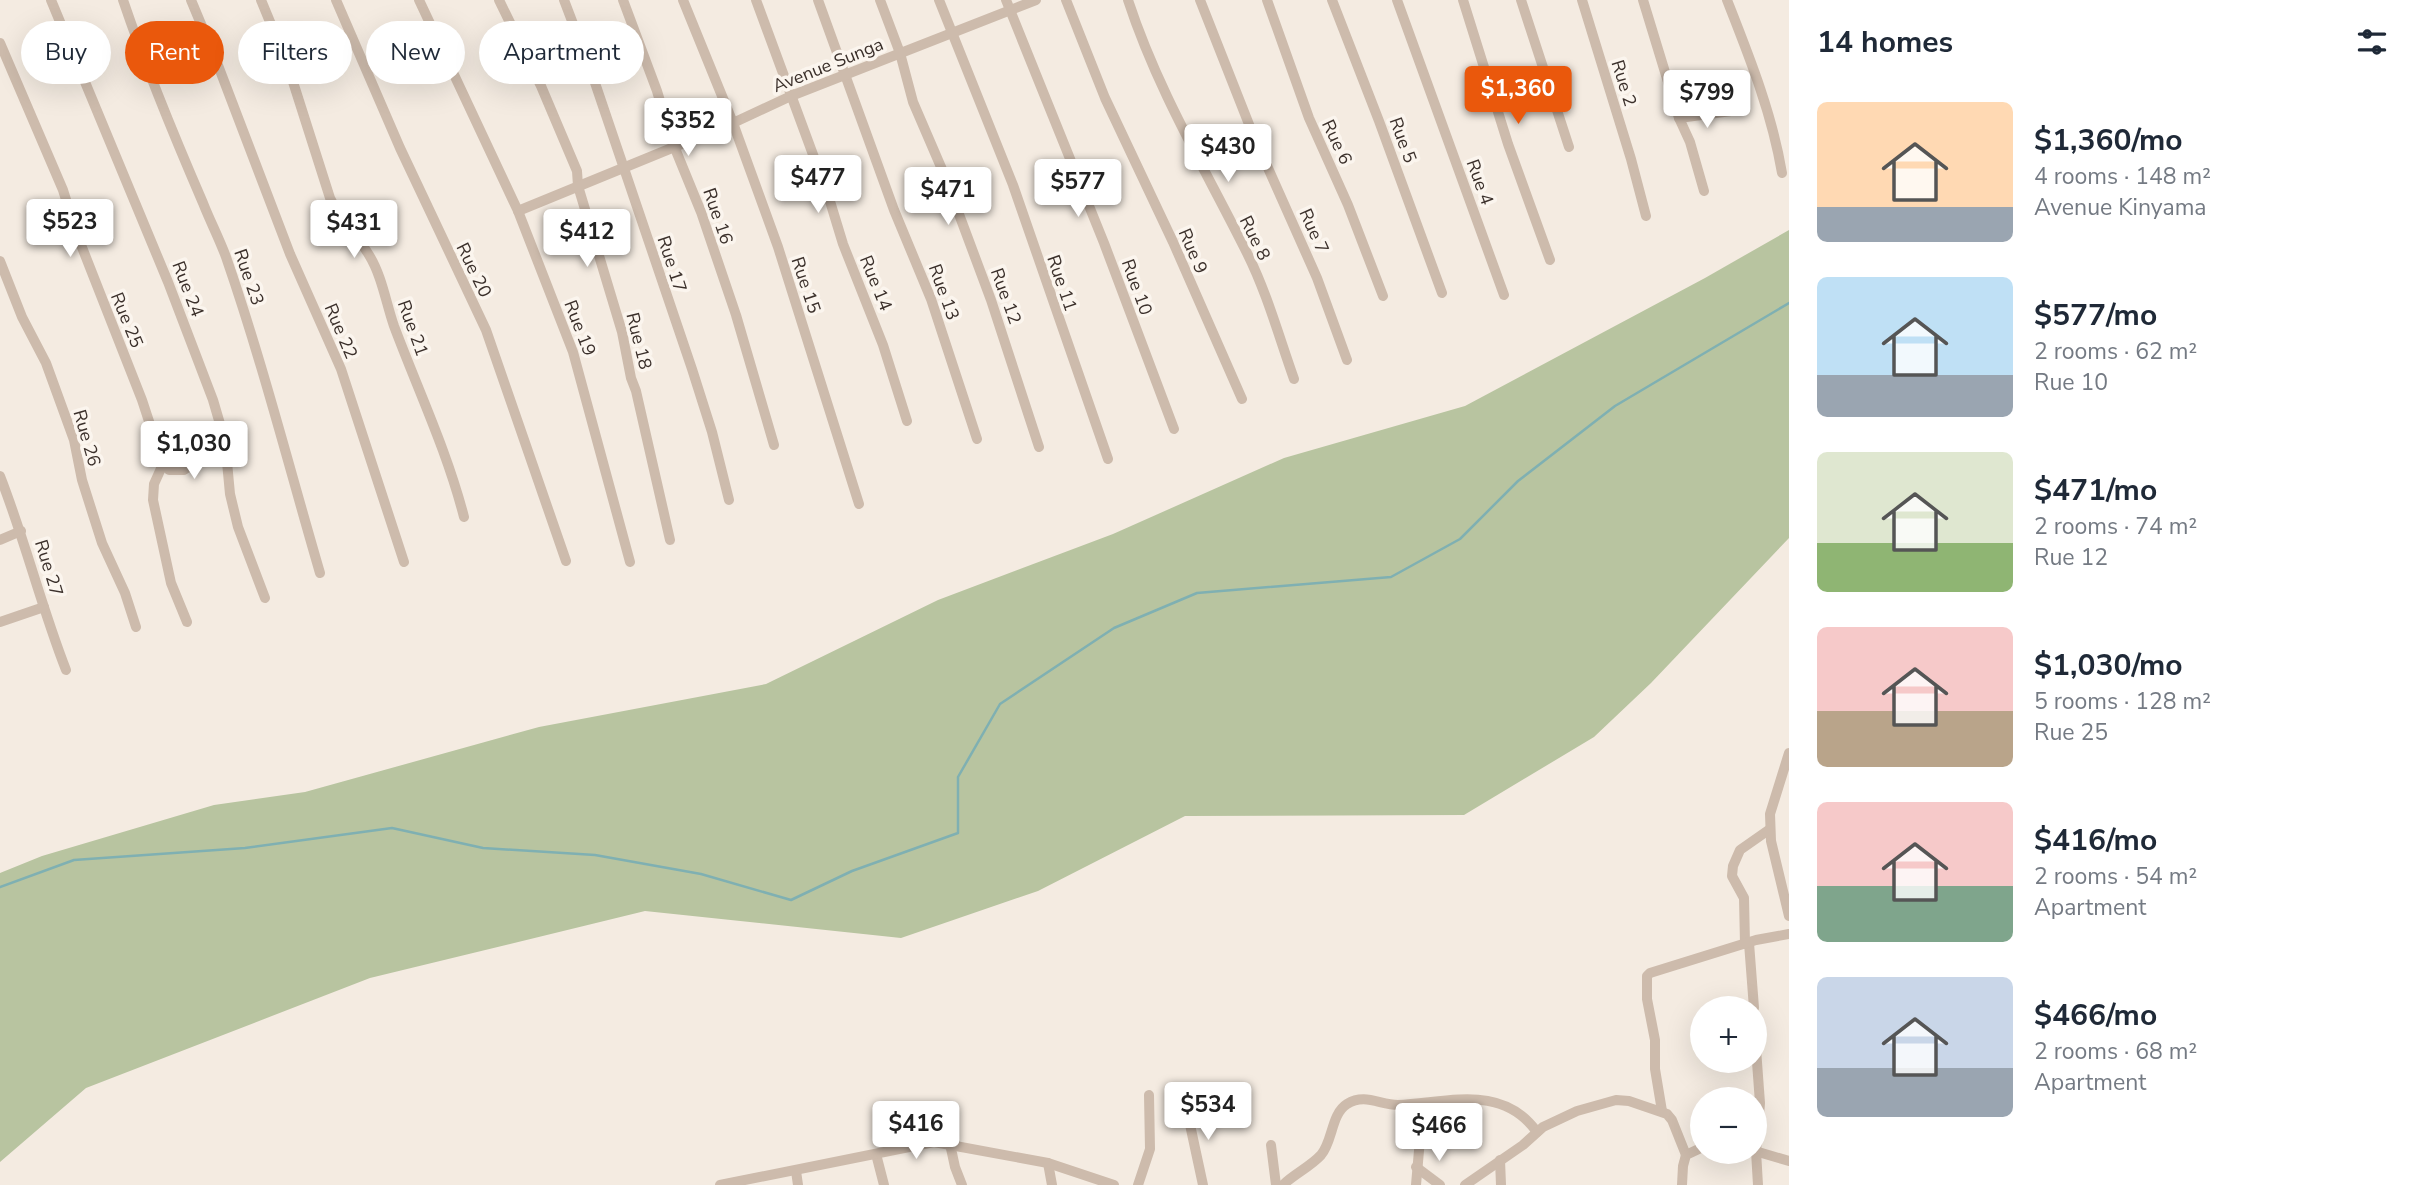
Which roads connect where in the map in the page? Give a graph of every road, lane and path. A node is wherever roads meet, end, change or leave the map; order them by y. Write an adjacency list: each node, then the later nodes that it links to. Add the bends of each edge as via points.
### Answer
1 (51, 0): 55 (street, Rue 24, via 169,282)
2 (122, 0): 70 (street, Rue 23, via 225,255 260,357)
3 (191, 0): 68 (street, Rue 22, via 290,254 341,369)
4 (261, 0): 63 (street, Rue 21, via 282,49 330,198 375,268 456,484)
5 (336, 0): 67 (street, Rue 20, via 486,330)
6 (419, 0): 42 (street, Rue 19)
7 (499, 0): 40 (street, Rue 18, via 577,171)
8 (564, 0): 38 (street, Rue 17)
9 (622, 0): 36 (street, Rue 16)
10 (683, 0): 35 (street, Rue 15)
11 (756, 0): 32 (street, Rue 14)
12 (818, 0): 31 (street, Rue 13)
13 (880, 0): 30 (street, Rue 12)
14 (939, 0): 28 (street, Rue 11)
15 (1036, 0): 27 (street, Avenue Sunga)
16 (1066, 0): 51 (street, Rue 9, via 1105,98)
17 (1128, 0): 50 (street, Rue 8, via 1171,105 1248,255)
18 (1200, 0): 49 (street, Rue 7)
19 (1267, 0): 48 (street, Rue 6, via 1309,118)
20 (1332, 0): 46 (street, Rue 5)
21 (1397, 0): 47 (street, Rue 4)
22 (1463, 0): 44 (street)
23 (1521, 0): 37 (street)
24 (1582, 0): 43 (street, Rue 2)
25 (1643, 0): 34 (street)
26 (1727, 0): 39 (street, via 1776,140)
27 (1008, 5): 28 (street, Avenue Sunga); 53 (street, Rue 10)
28 (951, 32): 30 (street, Avenue Sunga); 58 (street, Rue 11, via 1013,185)
29 (0, 43): 59 (street, Rue 25, via 63,190)
30 (900, 53): 31 (street, Avenue Sunga); 57 (street, Rue 12, via 913,102 991,300)
31 (846, 74): 32 (street, Avenue Sunga); 54 (street, Rue 13, via 931,299)
32 (791, 96): 35 (street, Avenue Sunga); 52 (street, Rue 14)
33 (1731, 111): 34 (street)
34 (1679, 118): 41 (street)
35 (733, 123): 36 (street, Avenue Sunga); 62 (street, Rue 15, via 782,259)
36 (675, 147): 38 (street, Avenue Sunga); 56 (street, Rue 16, via 736,316)
37 (1569, 147)
38 (623, 167): 40 (street, Avenue Sunga); 61 (street, Rue 17, via 712,432)
39 (1782, 173)
40 (579, 186): 42 (street, Avenue Sunga); 66 (street, Rue 18, via 622,332)
41 (1704, 191)
42 (518, 211): 69 (street, Rue 19, via 573,352)
43 (1646, 216)
44 (1550, 260)
45 (0, 261): 75 (street, Rue 26, via 46,363 74,440 102,544)
46 (1442, 293)
47 (1504, 295)
48 (1383, 296)
49 (1347, 360)
50 (1294, 379)
51 (1242, 399)
52 (907, 421)
53 (1174, 429)
54 (977, 439)
55 (225, 441): 59 (street, via 184,470 169,470); 71 (street, Rue 24, via 238,527)
56 (774, 446)
57 (1039, 447)
58 (1108, 459)
59 (163, 464): 74 (street, via 153,500 170,583)
60 (0, 476): 64 (street, Rue 27)
61 (729, 500)
62 (859, 505)
63 (464, 517)
64 (21, 531): 65 (street); 72 (street, Rue 27)
65 (0, 540)
66 (670, 540)
67 (566, 561)
68 (404, 562)
69 (630, 562)
70 (320, 572)
71 (265, 598)
72 (44, 607): 73 (street); 76 (street, Rue 27)
73 (0, 622)
74 (187, 622)
75 (136, 627)
76 (66, 670)
77 (1789, 753): 78 (street, via 1773,801)
78 (1770, 829): 79 (street); 81 (street, via 1740,850 1733,866 1732,876 1744,898)
79 (1789, 916)
80 (1789, 934): 81 (street)
81 (1747, 943): 82 (street); 86 (street, via 1647,976)
82 (1753, 996)
83 (1149, 1095): 106 (street, via 1150,1149)
84 (1437, 1103): 87 (street, via 1482,1098 1507,1107); 98 (street, via 1420,1139); 109 (street, via 1351,1101 1338,1114 1320,1156)
85 (1186, 1106): 107 (street)
86 (1662, 1111): 87 (street, via 1616,1100 1577,1111); 93 (street, via 1672,1120)
87 (1536, 1132): 94 (street)
88 (950, 1143): 91 (street); 96 (street); 103 (street)
89 (1271, 1146): 108 (street)
90 (1690, 1153): 93 (street)
91 (876, 1154): 99 (street); 102 (street)
92 (1767, 1154): 95 (street)
93 (1686, 1155): 114 (street)
94 (1500, 1160): 112 (street); 113 (street)
95 (1789, 1161)
96 (1048, 1163): 104 (street); 105 (street)
97 (1757, 1164): 115 (street)
98 (1416, 1167): 110 (street); 111 (street)
99 (796, 1171): 100 (street); 101 (street)
100 (720, 1185)
101 (798, 1185)
102 (884, 1185)
103 (962, 1185)
104 (1052, 1185)
105 (1114, 1185)
106 (1138, 1185)
107 (1203, 1185)
108 (1276, 1185)
109 (1283, 1185)
110 (1416, 1185)
111 (1440, 1185)
112 (1465, 1185)
113 (1501, 1185)
114 (1682, 1185)
115 (1758, 1185)

